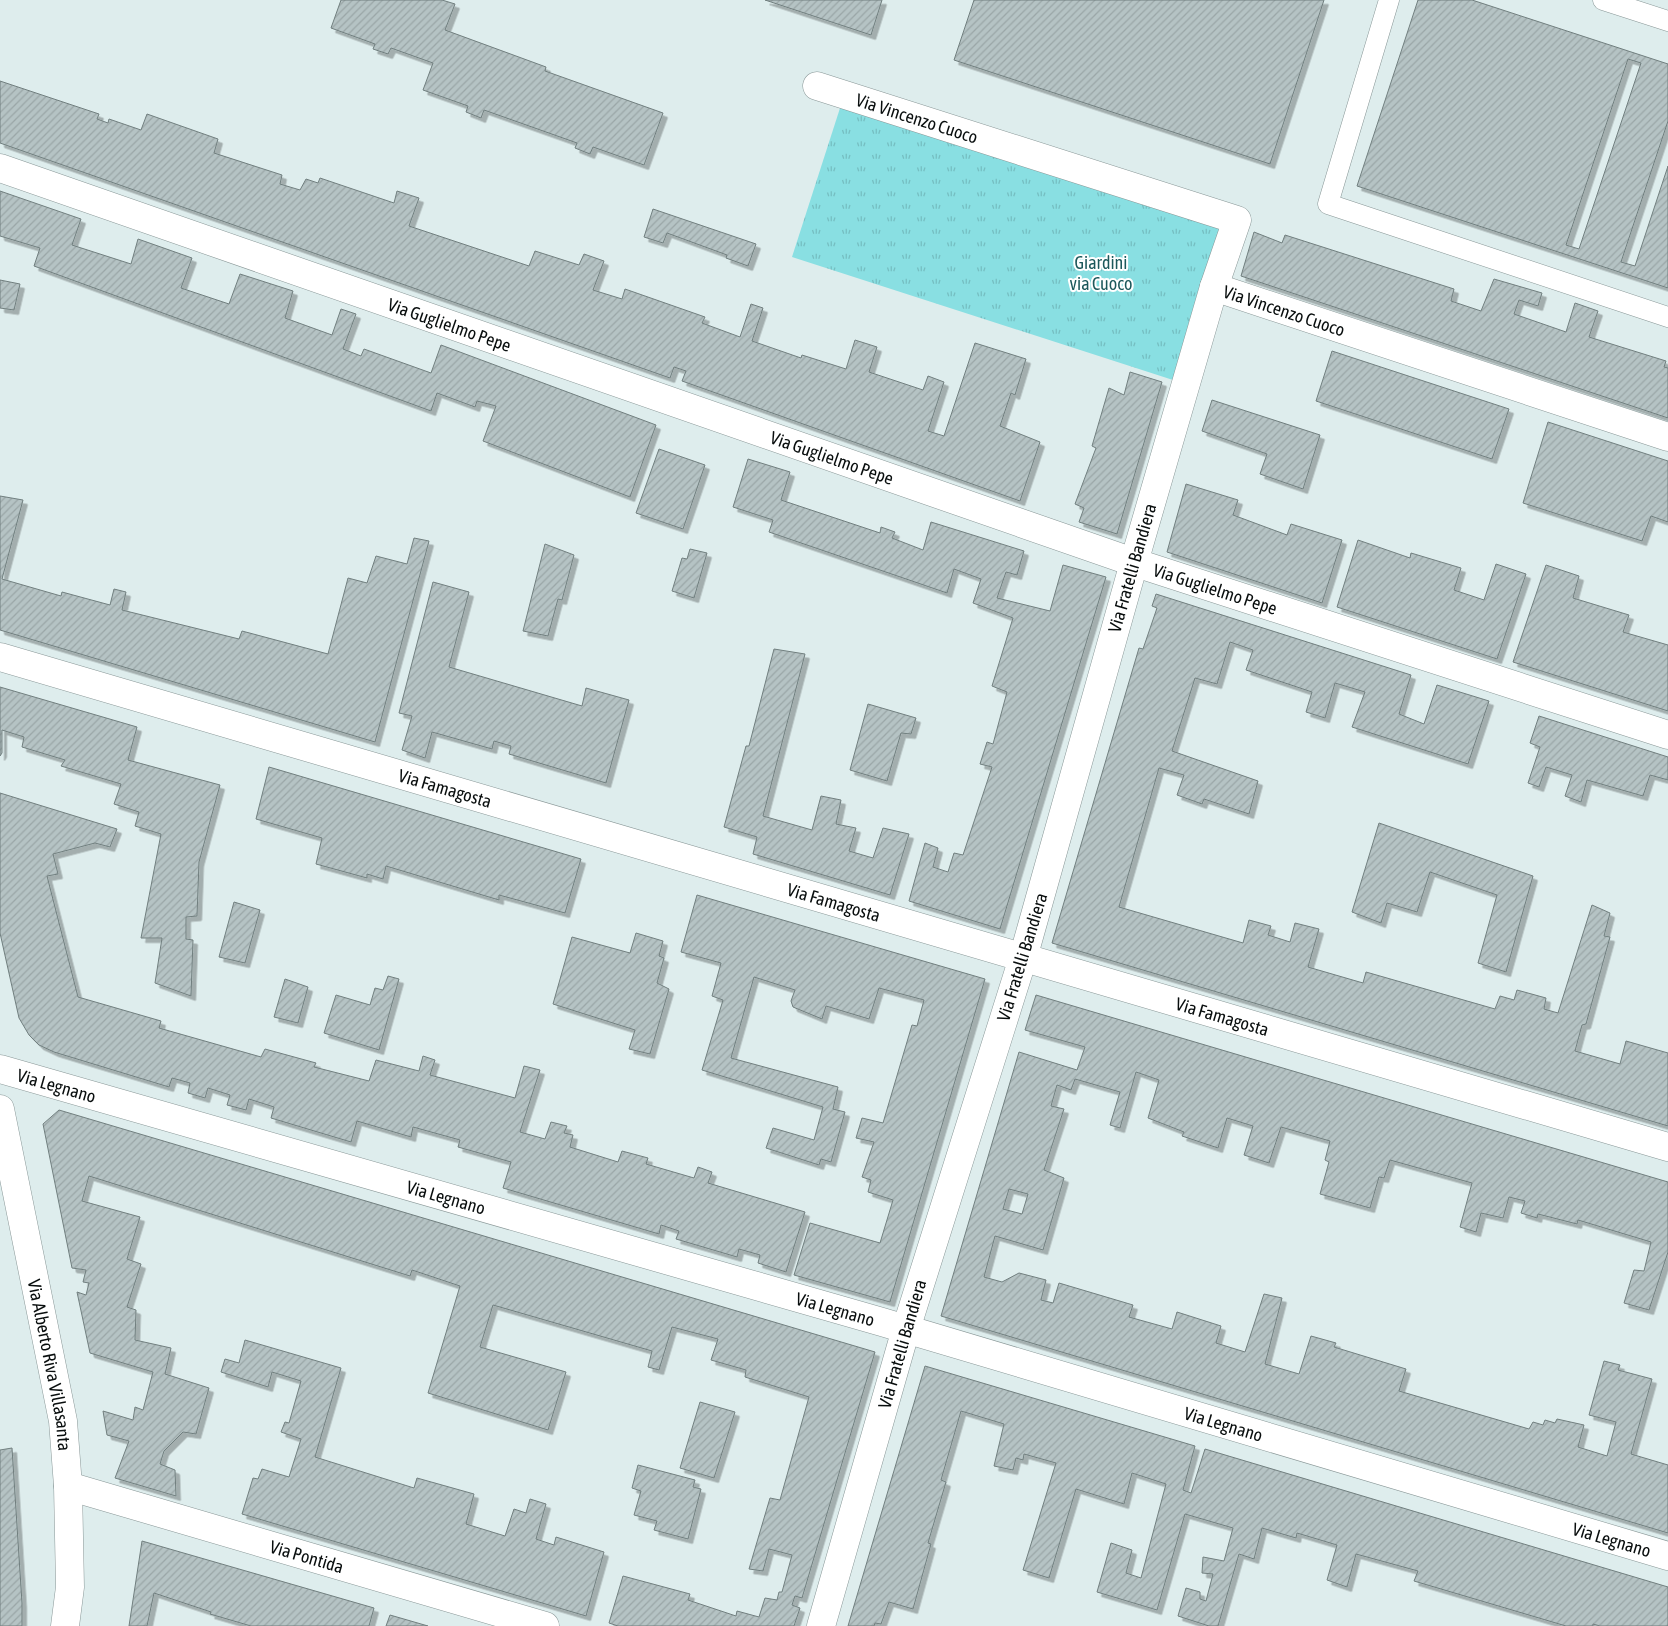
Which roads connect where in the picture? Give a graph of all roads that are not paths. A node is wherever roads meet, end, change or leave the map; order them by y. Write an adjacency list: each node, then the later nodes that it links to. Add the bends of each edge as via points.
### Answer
1 (1389, 0): 7 (lane, via 1328,204)
2 (1603, 0): 3 (lane)
3 (1668, 21)
4 (817, 86): 6 (street, Via Vincenzo Cuoco, via 1237,220)
5 (0, 168): 9 (street, Via Guglielmo Pepe)
6 (1214, 287): 8 (street, Via Vincenzo Cuoco); 9 (street, Via Fratelli Bandiera)
7 (1668, 317)
8 (1668, 437)
9 (1134, 562): 11 (street, Via Guglielmo Pepe); 12 (street, Via Fratelli Bandiera)
10 (0, 657): 12 (street, Via Famagosta)
11 (1668, 736)
12 (1023, 958): 15 (street, Via Famagosta); 16 (street, Via Fratelli Bandiera)
13 (0, 1069): 16 (street, Via Legnano)
14 (0, 1109): 17 (street, Via Alberto Riva Villasanta, via 63,1421)
15 (1668, 1147)
16 (906, 1329): 18 (street, Via Legnano); 21 (street, Via Fratelli Bandiera)
17 (68, 1486): 19 (street, Via Alberto Riva Villasanta, via 70,1587); 20 (street, Via Pontida)
18 (1668, 1556)
19 (65, 1626)
20 (545, 1626)
21 (821, 1626)

